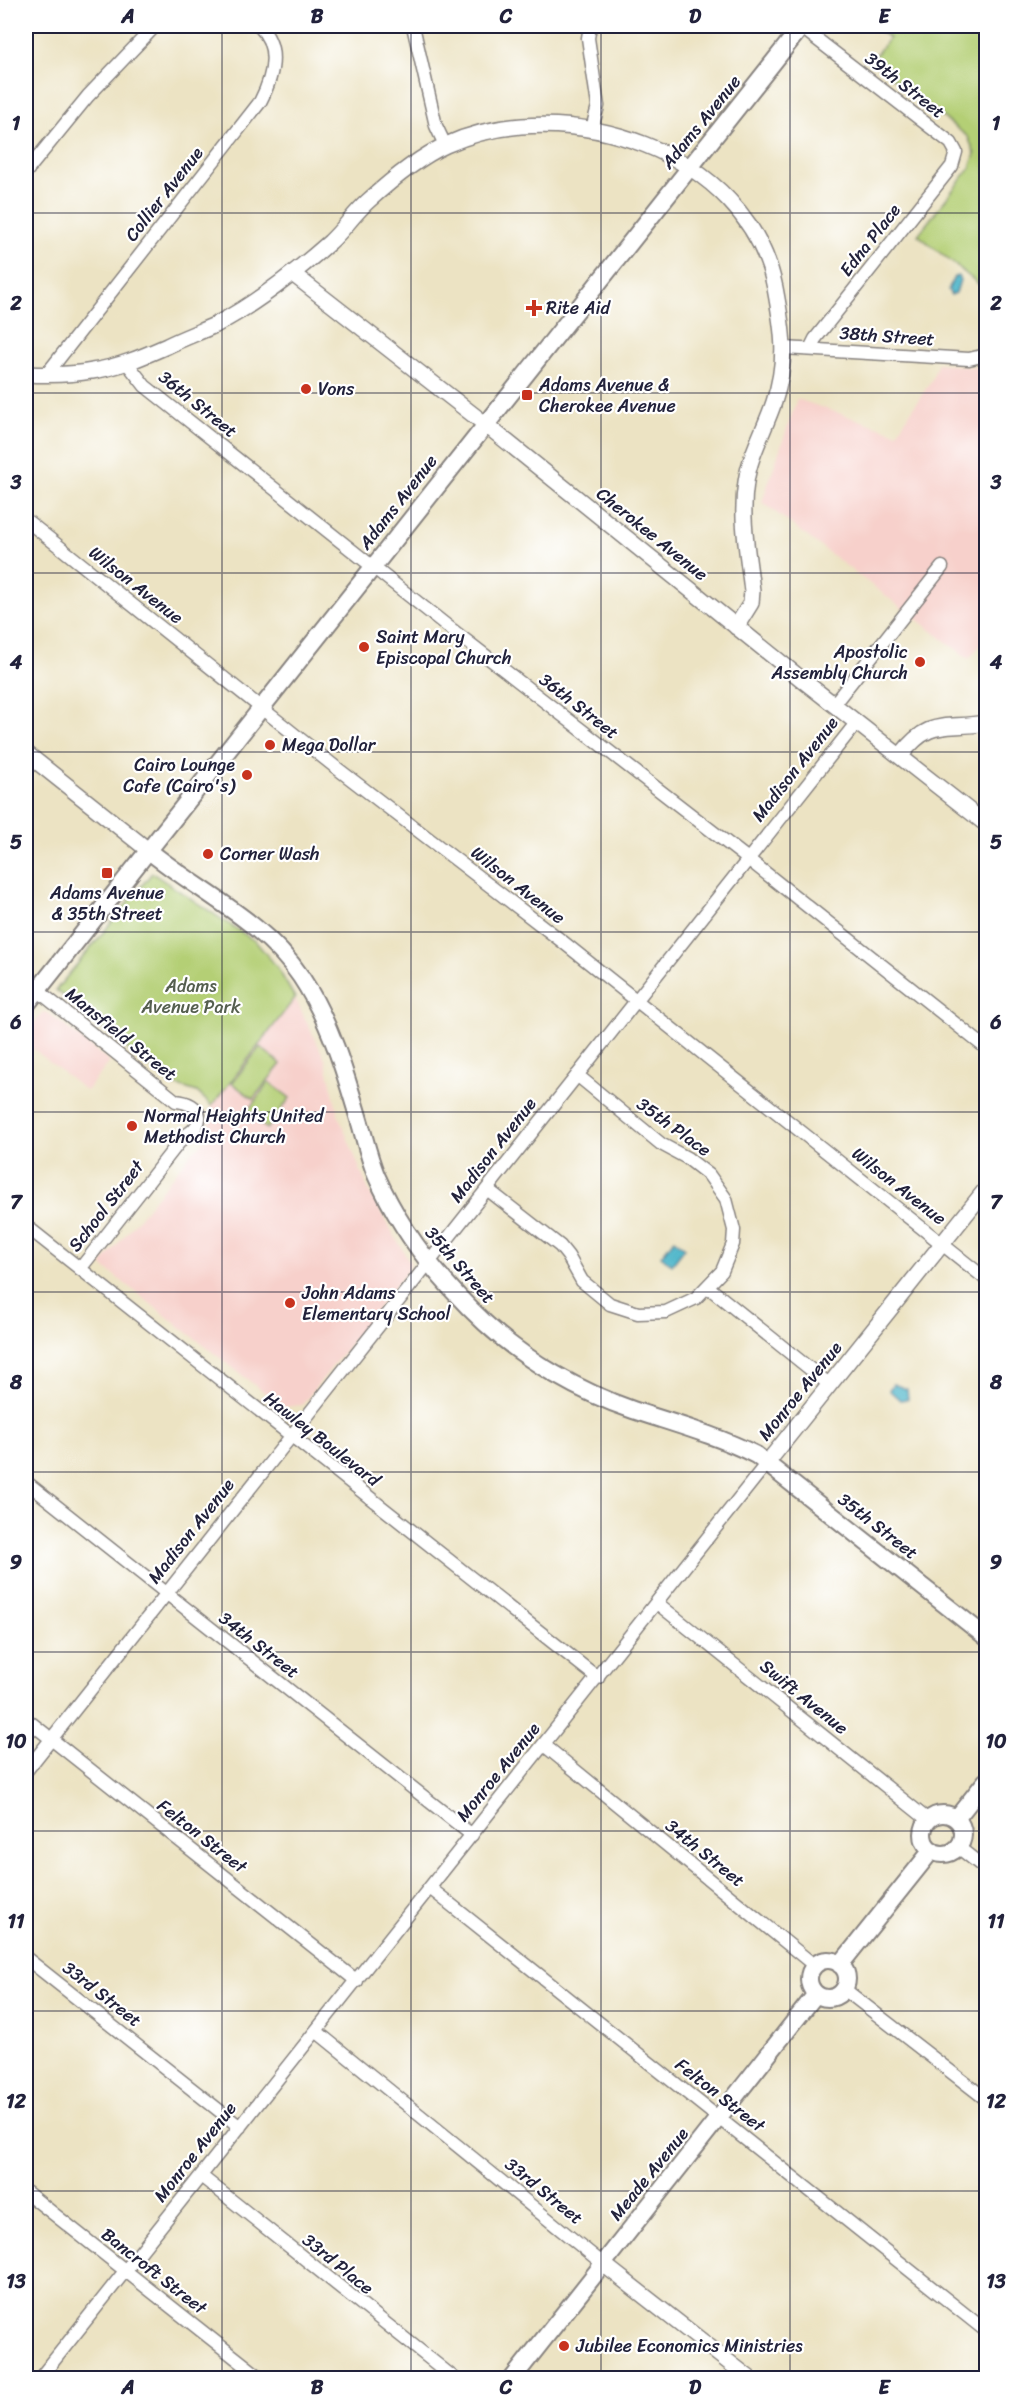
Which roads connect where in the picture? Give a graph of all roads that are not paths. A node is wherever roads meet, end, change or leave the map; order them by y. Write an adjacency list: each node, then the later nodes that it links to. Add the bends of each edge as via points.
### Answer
1 (155, 26): 10 (street, via 88,96)
2 (259, 26): 17 (street, Collier Avenue, via 274,54 269,84 260,102)
3 (413, 26): 7 (street, via 436,126)
4 (590, 26): 6 (street, via 588,38 598,106)
5 (802, 26): 8 (street, 39th Street, via 951,143); 9 (main road, Adams Avenue)
6 (592, 129): 7 (street, via 533,124 495,129); 9 (street, via 650,147)
7 (445, 145): 11 (street, via 366,203)
8 (956, 152): 13 (street, Edna Place, via 952,166)
9 (690, 166): 12 (street, via 730,201 761,245 775,285); 18 (main road, Adams Avenue)
10 (26, 172)
11 (293, 274): 15 (street, via 218,323); 18 (street, Cherokee Avenue)
12 (784, 348): 13 (street, 38th Street); 22 (street, via 774,403 746,480 743,516 753,591 751,603)
13 (810, 349): 14 (street, 38th Street, via 969,359)
14 (987, 355)
15 (127, 363): 17 (street, via 91,372); 20 (street, 36th Street, via 145,386)
16 (26, 374): 17 (street)
17 (46, 375)
18 (485, 424): 20 (main road, Adams Avenue); 22 (street, Cherokee Avenue)
19 (26, 520): 24 (street, Wilson Avenue)
20 (372, 567): 24 (main road, Adams Avenue); 31 (street, 36th Street)
21 (942, 567): 23 (street)
22 (736, 627): 23 (street, Cherokee Avenue)
23 (834, 704): 25 (street, Cherokee Avenue)
24 (261, 707): 30 (main road, Adams Avenue); 33 (street, Wilson Avenue)
25 (857, 722): 28 (street, Cherokee Avenue); 31 (street, Madison Avenue)
26 (987, 723): 28 (street, via 933,728 919,734)
27 (26, 753): 30 (street, 35th Street)
28 (901, 755): 29 (street, Cherokee Avenue)
29 (987, 824)
30 (148, 850): 32 (main road, Adams Avenue); 42 (main road, 35th Street, via 227,904 276,947 301,976 333,1035 376,1174)
31 (748, 860): 33 (street, Madison Avenue); 35 (street, 36th Street)
32 (31, 986): 34 (main road, Adams Avenue); 37 (street, Mansfield Street, via 176,1101)
33 (636, 1001): 36 (street, Madison Avenue); 41 (street, Wilson Avenue)
34 (26, 1005)
35 (987, 1048)
36 (577, 1075): 38 (street, Madison Avenue); 45 (street, 35th Place, via 661,1144 709,1175 726,1199 734,1230 733,1244 722,1270)
37 (196, 1109): 43 (street, School Street, via 199,1122 193,1131 184,1136)
38 (487, 1189): 42 (street, Madison Avenue); 45 (street, 35th Place, via 560,1246 582,1281 610,1304 638,1313 666,1312 696,1298)
39 (987, 1189): 41 (street, Monroe Avenue)
40 (26, 1226): 43 (street, Hawley Boulevard)
41 (943, 1244): 44 (street, Wilson Avenue); 46 (street, Monroe Avenue)
42 (428, 1263): 47 (street, Madison Avenue); 48 (main road, 35th Street, via 486,1324 564,1379 617,1404 712,1435)
43 (80, 1269): 47 (street, Hawley Boulevard)
44 (987, 1279)
45 (708, 1287): 46 (street)
46 (830, 1385): 48 (street, Monroe Avenue)
47 (290, 1437): 50 (street, Madison Avenue); 53 (street, Hawley Boulevard)
48 (767, 1463): 51 (street, Monroe Avenue); 52 (main road, 35th Street)
49 (26, 1482): 50 (street, 34th Street)
50 (166, 1594): 55 (street, Madison Avenue); 61 (street, 34th Street)
51 (657, 1603): 53 (street, Monroe Avenue); 60 (street, Swift Avenue)
52 (987, 1637)
53 (598, 1678): 56 (street, Monroe Avenue)
54 (26, 1719): 55 (street, Felton Street)
55 (51, 1739): 57 (street, Madison Avenue); 69 (street, Felton Street)
56 (544, 1745): 61 (street, Monroe Avenue); 68 (street, 34th Street)
57 (26, 1771)
58 (987, 1781): 59 (main road)
59 (956, 1819): 60 (main road, via 940,1814); 62 (main road, via 963,1831)
60 (928, 1820): 63 (main road, via 923,1837)
61 (472, 1835): 65 (street, Monroe Avenue)
62 (958, 1847): 63 (main road, via 943,1854); 64 (street)
63 (932, 1850): 67 (main road)
64 (987, 1869)
65 (430, 1888): 69 (street, Monroe Avenue); 74 (street, Felton Street)
66 (26, 1958): 75 (street, 33rd Street)
67 (840, 1965): 68 (main road, via 826,1961); 70 (main road, via 847,1977)
68 (815, 1966): 71 (main road, via 810,1983)
69 (357, 1981): 72 (street, Monroe Avenue)
70 (844, 1989): 71 (main road, via 834,1997); 73 (street)
71 (816, 1994): 74 (main road, Meade Avenue)
72 (316, 2031): 75 (street, Monroe Avenue); 78 (street, 33rd Street)
73 (987, 2099)
74 (719, 2117): 78 (main road, Meade Avenue); 80 (street, Felton Street)
75 (240, 2127): 76 (street, Monroe Avenue)
76 (201, 2176): 79 (street, Monroe Avenue); 83 (street, 33rd Place)
77 (26, 2192): 79 (street, Bancroft Street)
78 (602, 2263): 84 (main road, Meade Avenue); 85 (street, 33rd Street)
79 (125, 2271): 81 (street, Monroe Avenue); 82 (street, Bancroft Street)
80 (987, 2331)
81 (40, 2379)
82 (261, 2379)
83 (454, 2379)
84 (513, 2379)
85 (750, 2379)

